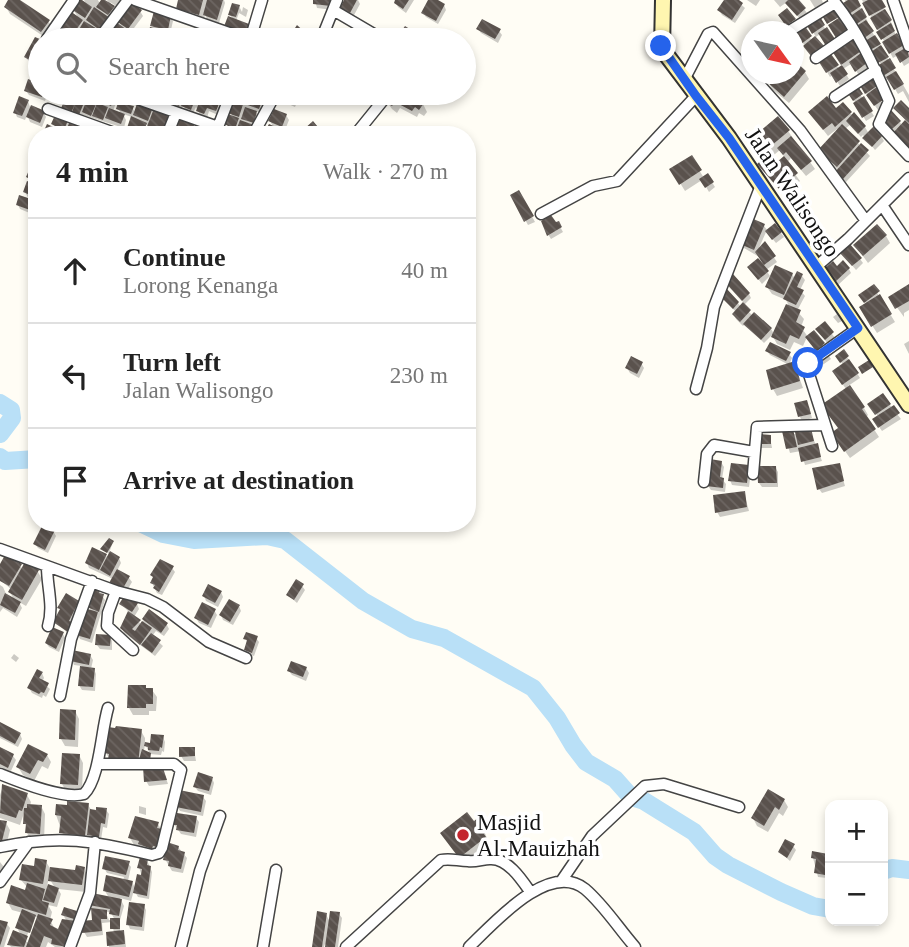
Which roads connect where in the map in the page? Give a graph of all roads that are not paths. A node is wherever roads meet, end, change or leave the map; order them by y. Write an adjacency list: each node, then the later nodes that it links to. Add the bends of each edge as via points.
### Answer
1 (74, 0): 10 (street)
2 (128, 0): 11 (street)
3 (135, 0): 12 (street)
4 (262, 0): 13 (street)
5 (663, 0): 20 (street, Jalan Walisongo, via 661,46)
6 (893, 0): 17 (street)
7 (834, 1): 9 (street); 16 (street)
8 (335, 5): 14 (street); 15 (street)
9 (804, 21)
10 (54, 28)
11 (107, 28)
12 (215, 28)
13 (253, 28)
14 (326, 28)
15 (367, 28)
16 (854, 32): 18 (street); 19 (street)
17 (909, 46)
18 (816, 58)
19 (876, 70): 22 (street); 35 (street, via 890,101 878,124)
20 (684, 80): 21 (street, Jalan Walisongo); 40 (street, via 713,32 800,130)
21 (696, 96): 37 (street, Jalan Walisongo); 39 (street, via 617,181 593,186)
22 (835, 97)
23 (154, 105): 28 (street)
24 (227, 105): 32 (street)
25 (269, 105): 33 (street)
26 (379, 105): 34 (street)
27 (48, 109): 29 (street)
28 (176, 113): 30 (street); 31 (street)
29 (95, 126)
30 (171, 126)
31 (205, 126)
32 (218, 126)
33 (258, 126)
34 (362, 126)
35 (909, 156)
36 (909, 178): 38 (street)
37 (761, 186): 42 (street, Jalan Walisongo); 44 (street, via 714,307)
38 (882, 205): 40 (street); 41 (street)
39 (541, 214)
40 (866, 221): 42 (street)
41 (909, 245)
42 (816, 267): 43 (street, Jalan Walisongo)
43 (858, 328): 45 (street, Jalan Walisongo); 46 (street, via 806,365)
44 (696, 389)
45 (909, 405)
46 (825, 425): 47 (street); 48 (street, via 757,426)
47 (832, 446)
48 (754, 452): 49 (street); 50 (street, via 714,445 707,454)
49 (753, 474)
50 (704, 482)
51 (0, 549): 52 (street)
52 (47, 567): 53 (street); 55 (street)
53 (92, 581): 54 (street); 58 (street, via 71,639)
54 (116, 591): 56 (street, via 107,626); 57 (street, via 163,607 209,642)
55 (48, 626)
56 (133, 650)
57 (246, 658)
58 (60, 696)
59 (108, 708): 60 (street)
60 (97, 764): 61 (street, via 89,789 81,796); 65 (street, via 174,764 181,772 159,853)
61 (0, 774)
62 (738, 807): 68 (street, via 664,784 645,786 592,835)
63 (220, 816): 72 (street)
64 (29, 842): 65 (street); 66 (street); 69 (street)
65 (95, 842): 71 (street, via 90,893)
66 (0, 847)
67 (276, 870): 73 (street)
68 (562, 880): 70 (street); 76 (street, via 586,890)
69 (0, 882)
70 (531, 893): 74 (street, via 503,862 492,858 441,860); 75 (street, via 513,904)
71 (70, 947)
72 (181, 947)
73 (263, 947)
74 (346, 947)
75 (469, 947)
76 (635, 947)

